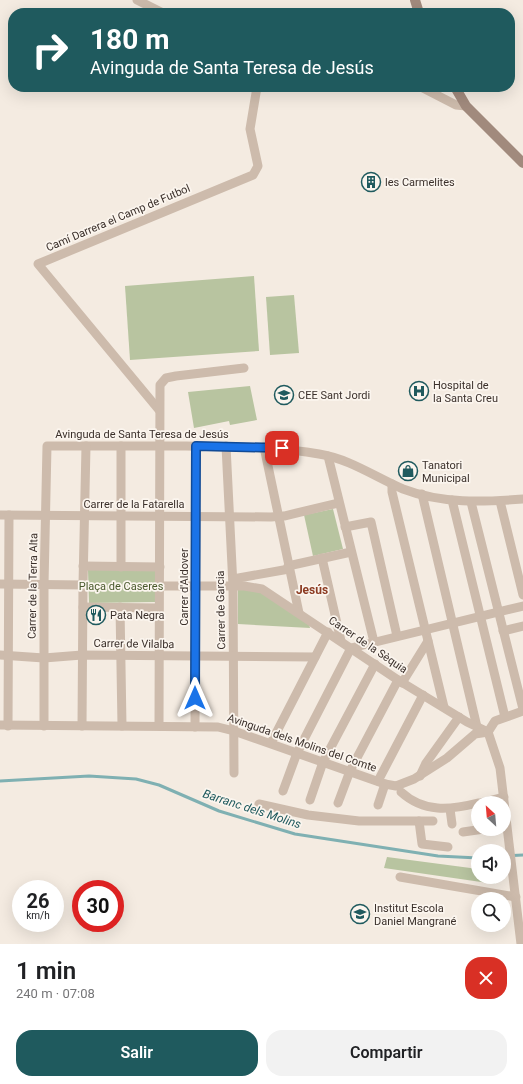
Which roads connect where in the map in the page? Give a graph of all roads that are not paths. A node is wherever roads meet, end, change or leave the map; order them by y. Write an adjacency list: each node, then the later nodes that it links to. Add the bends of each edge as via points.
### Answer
1 (137, 0): 2 (street)
2 (153, 8)
3 (256, 92): 9 (street, Camí Darrera el Camp de Futbol, via 250,129 258,166 253,175 38,264)
4 (431, 92): 6 (street, via 456,105)
5 (457, 92): 6 (main road)
6 (466, 106): 7 (main road)
7 (523, 164)
8 (244, 368): 9 (street, via 166,378 160,385)
9 (159, 410): 13 (street)
10 (47, 446): 11 (street, Avinguda de Santa Teresa de Jesús); 26 (street, Carrer de la Terra Alta)
11 (86, 446): 12 (street, Avinguda de Santa Teresa de Jesús); 27 (street)
12 (121, 446): 13 (street, Avinguda de Santa Teresa de Jesús); 28 (street)
13 (160, 446): 14 (street, Avinguda de Santa Teresa de Jesús); 31 (street)
14 (196, 446): 15 (street, Avinguda de Santa Teresa de Jesús); 32 (street, Carrer d'Aldover)
15 (226, 446): 16 (street, Avinguda de Santa Teresa de Jesús); 29 (street, Carrer de Garcia)
16 (264, 447): 17 (street, Avinguda de Santa Teresa de Jesús); 30 (street)
17 (328, 456): 18 (street, Avinguda de Santa Teresa de Jesús, via 358,466); 24 (street)
18 (395, 485): 19 (street, Avinguda de Santa Teresa de Jesús); 56 (street, via 392,492)
19 (422, 494): 20 (street, Avinguda de Santa Teresa de Jesús); 54 (street)
20 (452, 500): 23 (street, Avinguda de Santa Teresa de Jesús); 53 (street)
21 (523, 500): 22 (street, Avinguda de Santa Teresa de Jesús)
22 (500, 501): 23 (street, Avinguda de Santa Teresa de Jesús); 46 (street)
23 (471, 502): 51 (street)
24 (338, 503): 30 (street, Carrer de la Fatarella); 33 (street)
25 (5, 515): 26 (street, Carrer de la Fatarella); 41 (street)
26 (45, 516): 27 (street, Carrer de la Fatarella); 42 (street, Carrer de la Terra Alta)
27 (85, 516): 28 (street, Carrer de la Fatarella); 36 (street)
28 (121, 516): 31 (street, Carrer de la Fatarella); 37 (street)
29 (230, 516): 30 (street, Carrer de la Fatarella); 32 (street, Carrer de la Fatarella); 40 (street, Carrer de Garcia)
30 (278, 516): 38 (street)
31 (160, 517): 32 (street, Carrer de la Fatarella); 39 (street)
32 (196, 517): 45 (street, Carrer d'Aldover)
33 (345, 527): 34 (street); 59 (street, via 371,522)
34 (351, 552): 35 (street); 62 (street)
35 (322, 558): 38 (street); 60 (street)
36 (83, 566): 37 (street); 43 (street)
37 (121, 567): 39 (street)
38 (288, 567): 40 (street); 52 (street)
39 (160, 568): 44 (street)
40 (233, 582): 45 (street); 52 (street, Carrer de la Sèquia, via 262,589); 69 (street, Carrer de Garcia)
41 (4, 584): 42 (street); 64 (street)
42 (44, 585): 43 (street); 71 (street, Carrer de la Terra Alta)
43 (83, 585): 48 (street)
44 (160, 586): 45 (street); 50 (street)
45 (196, 586): 67 (street, Carrer d'Aldover)
46 (523, 594)
47 (523, 606): 51 (street)
48 (83, 607): 49 (street); 65 (street)
49 (120, 607): 50 (street); 66 (street)
50 (158, 608): 68 (street)
51 (498, 612): 53 (street); 57 (street)
52 (299, 613): 58 (street, Carrer de la Sèquia)
53 (480, 616): 54 (street); 78 (street)
54 (452, 622): 56 (street); 85 (street)
55 (523, 626): 57 (street)
56 (425, 629): 59 (street); 61 (street)
57 (503, 631): 76 (street)
58 (328, 632): 60 (street, Carrer de la Sèquia); 70 (street)
59 (397, 636): 62 (street)
60 (341, 641): 63 (street, Carrer de la Sèquia)
61 (428, 641): 73 (street); 75 (street)
62 (374, 642): 63 (street)
63 (351, 648): 72 (street, Carrer de la Sèquia); 89 (street)
64 (4, 655): 71 (street, Carrer de Vilalba); 79 (street)
65 (82, 655): 66 (street, Carrer de Vilalba); 71 (street, Carrer de Vilalba); 81 (street)
66 (121, 656): 68 (street, Carrer de Vilalba); 82 (street)
67 (196, 656): 68 (street, Carrer de Vilalba); 69 (street, Carrer de Vilalba); 84 (street, Carrer d'Aldover)
68 (158, 657): 83 (street)
69 (234, 657): 70 (street, Carrer de Vilalba); 86 (street, Carrer de Garcia)
70 (315, 657): 88 (street)
71 (44, 658): 80 (street, Carrer de la Terra Alta)
72 (375, 664): 73 (street, Carrer de la Sèquia); 90 (street)
73 (400, 681): 74 (street, Carrer de la Sèquia); 91 (street)
74 (423, 695): 75 (street, Carrer de la Sèquia); 94 (street)
75 (444, 708): 77 (street, Carrer de la Sèquia)
76 (523, 710): 78 (street, Avinguda dels Molins del Comte)
77 (459, 717): 85 (street, Carrer de la Sèquia); 93 (street, via 426,763)
78 (505, 717): 87 (street, Avinguda dels Molins del Comte, via 495,721)
79 (4, 726): 80 (street, Avinguda dels Molins del Comte)
80 (44, 726): 81 (street, Avinguda dels Molins del Comte)
81 (82, 726): 82 (street, Avinguda dels Molins del Comte)
82 (122, 726): 83 (street, Avinguda dels Molins del Comte)
83 (159, 726): 84 (street, Avinguda dels Molins del Comte)
84 (195, 727): 86 (street, Avinguda dels Molins del Comte, via 218,727)
85 (477, 727): 87 (street, Carrer de la Sèquia)
86 (234, 731): 88 (street, Avinguda dels Molins del Comte); 92 (street, Carrer de Garcia)
87 (488, 732): 93 (street, Avinguda dels Molins del Comte, via 476,734); 97 (street, via 500,768)
88 (270, 743): 89 (street, Avinguda dels Molins del Comte)
89 (297, 753): 90 (street, Avinguda dels Molins del Comte); 95 (street)
90 (323, 762): 91 (street, Avinguda dels Molins del Comte); 98 (street)
91 (350, 771): 94 (street, Avinguda dels Molins del Comte); 99 (street)
92 (234, 773)
93 (420, 776): 94 (street, Avinguda dels Molins del Comte, via 396,786)
94 (382, 783): 101 (street)
95 (283, 791)
96 (401, 792): 103 (street, via 424,806)
97 (504, 796)
98 (310, 800)
99 (338, 803)
100 (259, 804): 104 (street, via 308,815 359,821)
101 (378, 805)
102 (471, 805): 103 (street)
103 (450, 809): 106 (street)
104 (419, 821): 105 (street); 110 (street, via 422,844)
105 (433, 821)
106 (452, 824)
107 (471, 831): 108 (street)
108 (463, 832)
109 (508, 836): 112 (street)
110 (448, 847)
111 (400, 877): 112 (street)
112 (516, 897): 113 (street)
113 (521, 944)

